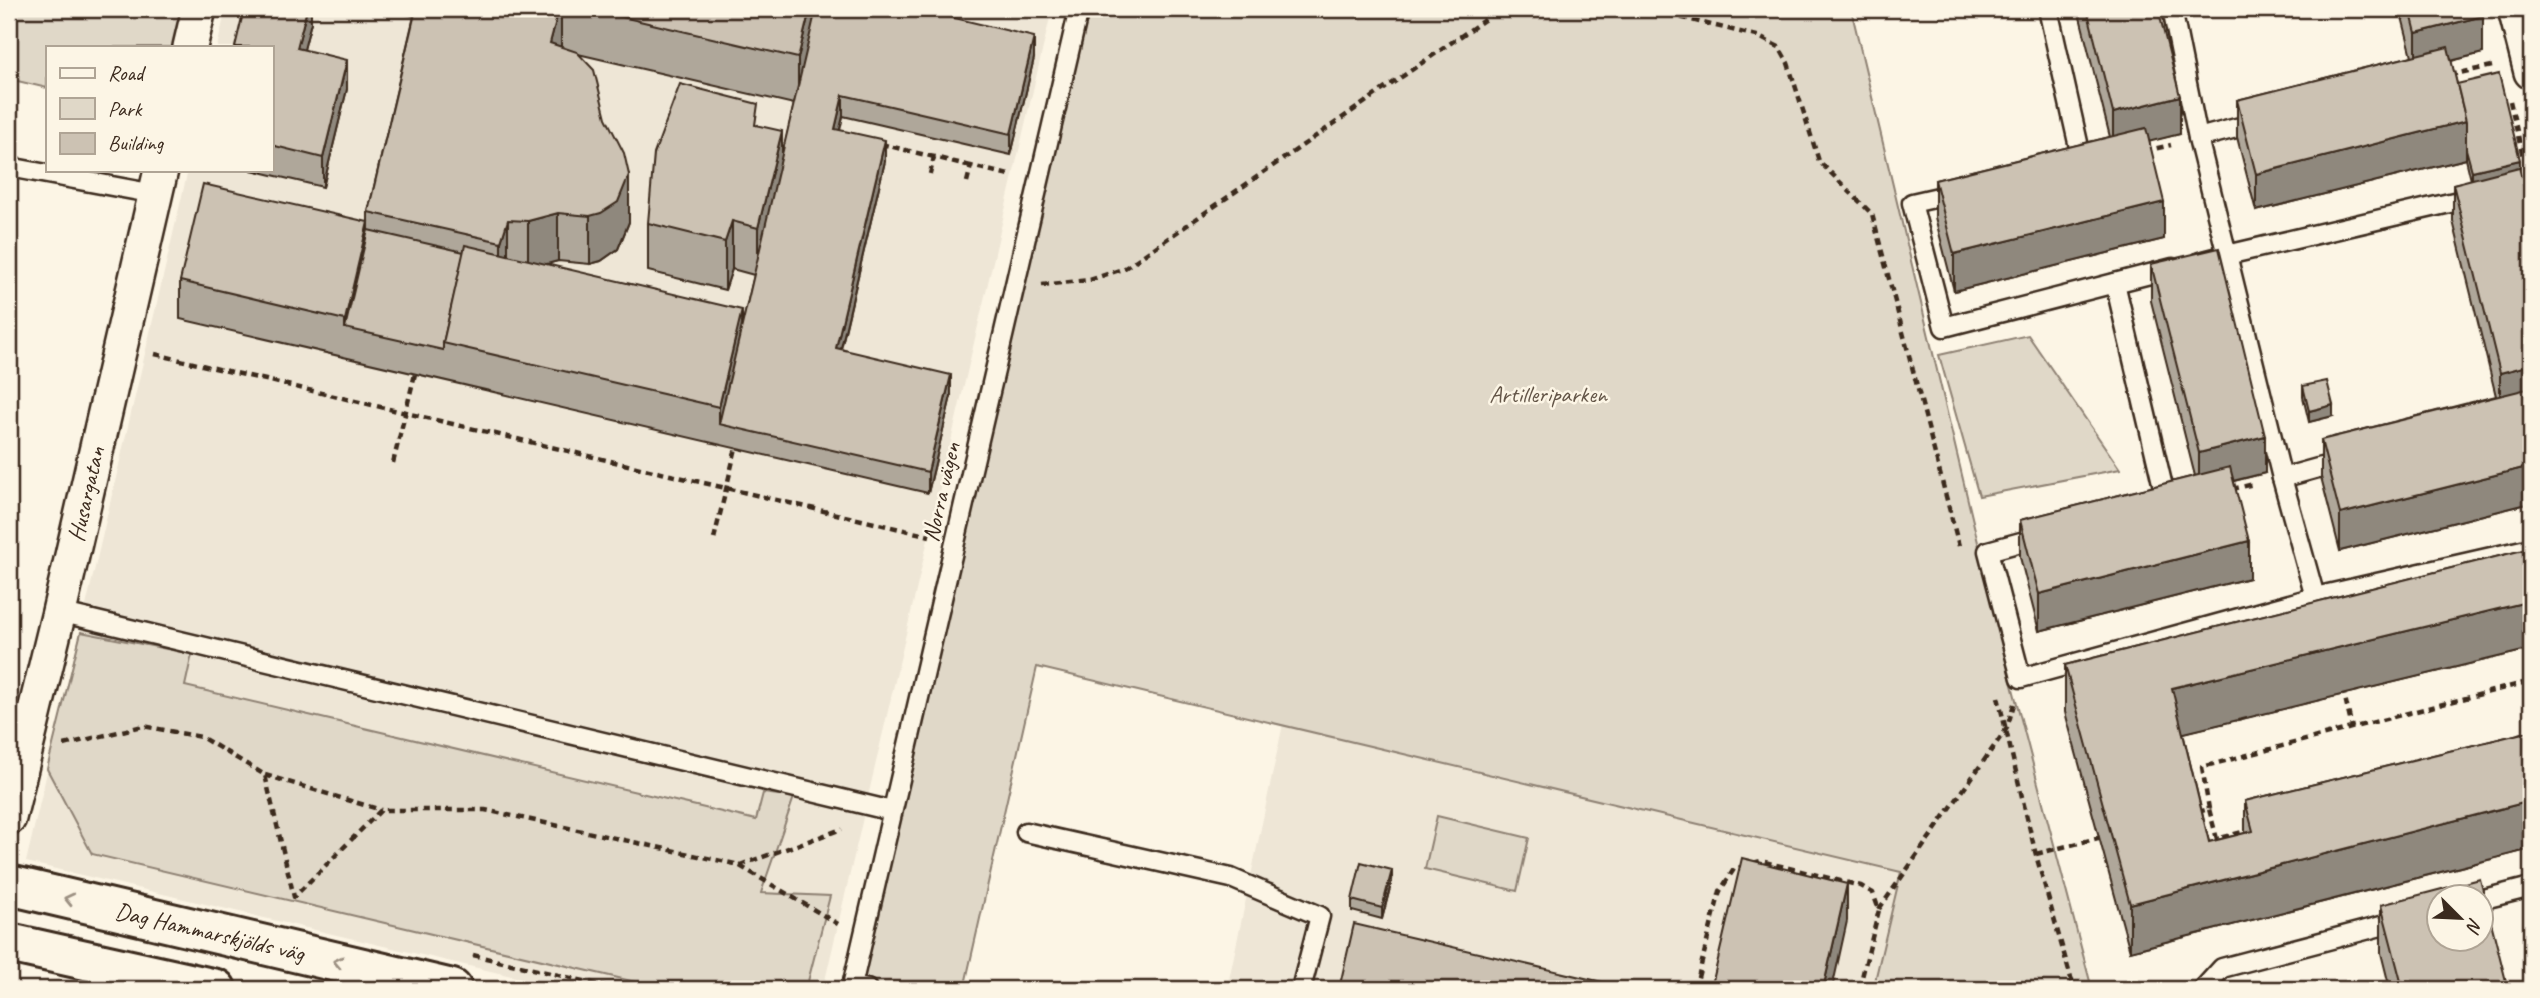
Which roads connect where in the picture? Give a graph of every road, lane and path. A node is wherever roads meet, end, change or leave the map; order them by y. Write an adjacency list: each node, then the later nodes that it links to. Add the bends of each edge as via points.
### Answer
1 (199, 9): 8 (street)
2 (1079, 9): 21 (lane, Norra vägen)
3 (1500, 9): 28 (path, via 1125,268 1090,280)
4 (1646, 9): 43 (path, via 1757,36 1779,47 1819,161 1872,214)
5 (2048, 9): 17 (lane)
6 (2172, 9): 12 (lane)
7 (2515, 9): 9 (street)
8 (190, 46)
9 (2516, 68): 10 (path)
10 (2437, 77)
11 (2279, 117): 12 (lane)
12 (2198, 138): 17 (path); 26 (lane)
13 (875, 143): 14 (path)
14 (934, 157): 15 (path); 20 (path)
15 (971, 166): 21 (path); 23 (path)
16 (9, 167): 18 (lane)
17 (2076, 167)
18 (46, 171)
19 (59, 172): 22 (lane)
20 (930, 174)
21 (1038, 181): 28 (lane, Norra vägen)
22 (158, 182): 29 (street, Husargatan)
23 (967, 182)
24 (2531, 184): 26 (lane)
25 (1978, 188): 27 (lane, via 1912,203 1944,327)
26 (2227, 255): 27 (lane); 35 (lane)
27 (2115, 282): 38 (lane, via 2166,504)
28 (1014, 289): 41 (lane, Norra vägen)
29 (121, 346): 31 (path); 45 (street, Husargatan)
30 (415, 374): 31 (path)
31 (405, 413): 34 (path); 36 (path)
32 (736, 448): 36 (path)
33 (2359, 456): 35 (lane)
34 (393, 463)
35 (2282, 478): 37 (path); 44 (lane)
36 (726, 488): 40 (path); 41 (path)
37 (2231, 490)
38 (2154, 508)
39 (2065, 531): 44 (lane, via 1989,551 2021,678)
40 (714, 539)
41 (955, 542): 55 (lane, Norra vägen)
42 (2531, 548): 44 (lane)
43 (1961, 552)
44 (2315, 597)
45 (59, 612): 51 (street, Husargatan); 55 (lane)
46 (2531, 681): 50 (path)
47 (2341, 682): 50 (path)
48 (1996, 688): 49 (path)
49 (2007, 728): 61 (path); 66 (path)
50 (2352, 728): 53 (path, via 2202,767)
51 (23, 755): 52 (path, via 143,726 201,737); 57 (street, Husargatan)
52 (265, 775): 54 (path); 54 (path, via 294,897)
53 (2209, 809): 56 (path); 58 (path, via 2217,839)
54 (381, 810): 62 (path, via 485,810)
55 (892, 811): 62 (path); 68 (lane, Norra vägen)
56 (2191, 814)
57 (9, 818)
58 (2256, 829)
59 (1026, 832): 73 (lane, via 1231,878 1320,916)
60 (2111, 835): 61 (path)
61 (2036, 855): 76 (path)
62 (740, 865): 68 (path)
63 (9, 884): 72 (main road, Dag Hammarskjölds väg, one-way to 63)
64 (2531, 887): 65 (lane)
65 (2494, 896)
66 (1879, 910): 74 (path, via 1873,893 1861,886 1761,861 1734,869 1720,891); 75 (path)
67 (2424, 915): 77 (lane, via 2222,968)
68 (863, 939): 70 (lane, Norra vägen)
69 (9, 943): 71 (main road)
70 (860, 987)
71 (216, 989)
72 (452, 989)
73 (1301, 989)
74 (1695, 989)
75 (1859, 989)
76 (2074, 989)
77 (2203, 989)

